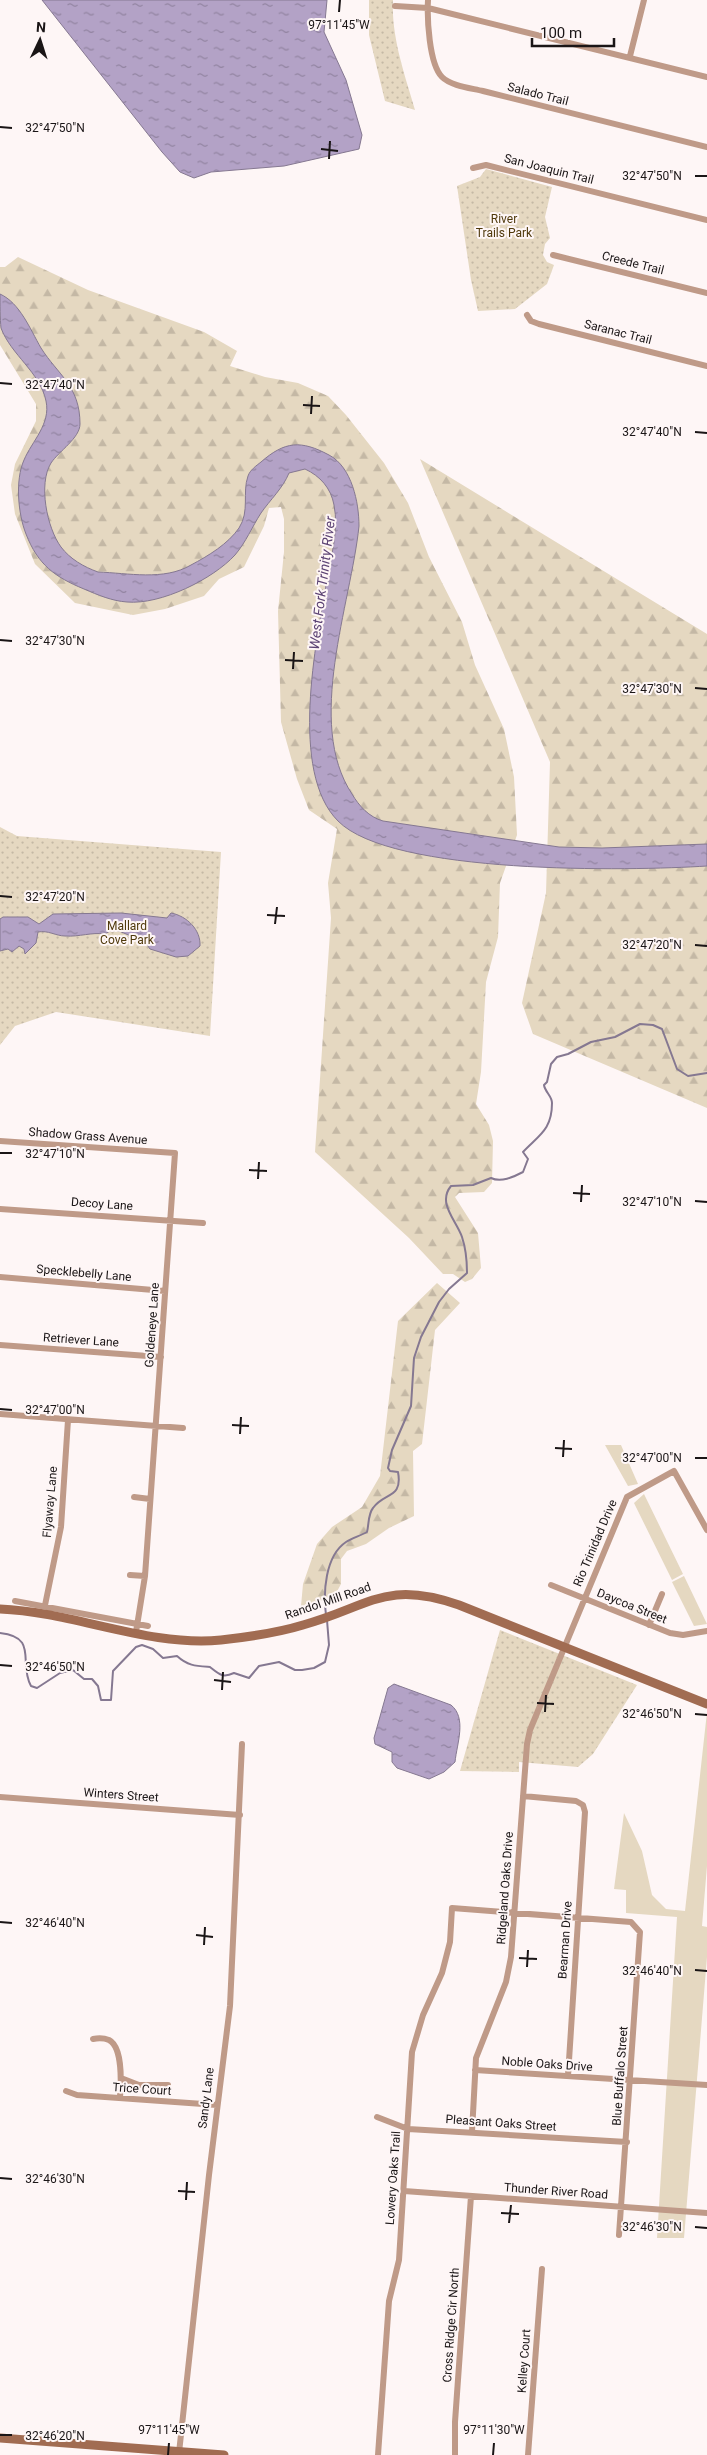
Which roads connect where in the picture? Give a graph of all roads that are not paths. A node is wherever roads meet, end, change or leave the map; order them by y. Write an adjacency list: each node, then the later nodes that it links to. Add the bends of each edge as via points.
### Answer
1 (428, 0): 4 (street, Salado Trail)
2 (644, 0): 5 (street)
3 (395, 6): 4 (street)
4 (428, 8): 5 (street); 7 (street, Salado Trail, via 435,59 439,72 447,80)
5 (630, 56): 6 (street)
6 (707, 77)
7 (707, 147)
8 (473, 168): 9 (street, San Joaquin Trail, via 486,166)
9 (707, 220)
10 (553, 255): 11 (street, Creede Trail)
11 (707, 293)
12 (527, 315): 13 (street, Saranac Trail, via 539,324)
13 (707, 366)
14 (0, 1141): 15 (street, Shadow Grass Avenue)
15 (175, 1154): 17 (street, Goldeneye Lane)
16 (0, 1209): 17 (street, Decoy Lane)
17 (170, 1220): 18 (street, Decoy Lane); 20 (street, Goldeneye Lane)
18 (203, 1223)
19 (0, 1277): 20 (street, Specklebelly Lane)
20 (165, 1291): 22 (street, Goldeneye Lane)
21 (0, 1345): 22 (street, Retriever Lane)
22 (161, 1357): 25 (street, Goldeneye Lane)
23 (0, 1414): 24 (street)
24 (68, 1420): 25 (street); 37 (street, Flyaway Lane, via 61,1527)
25 (155, 1426): 26 (street); 28 (street, Goldeneye Lane)
26 (183, 1428)
27 (134, 1497): 28 (street)
28 (150, 1499): 31 (street, Goldeneye Lane)
29 (707, 1530): 34 (street, Rio Trinidad Drive, via 674,1472 627,1497)
30 (130, 1575): 31 (street)
31 (145, 1576): 40 (street, Goldeneye Lane)
32 (551, 1585): 34 (street, Daycoa Street)
33 (662, 1594): 38 (street)
34 (583, 1598): 38 (street, Daycoa Street); 42 (street, Rio Trinidad Drive)
35 (15, 1601): 37 (street, Randol Mill Road)
36 (0, 1609): 37 (main road, Randol Mill Road)
37 (44, 1611): 40 (main road, Randol Mill Road)
38 (649, 1625): 41 (street, Daycoa Street, via 676,1635)
39 (148, 1626): 40 (street, Randol Mill Road)
40 (137, 1628): 42 (main road, Randol Mill Road, via 180,1639 220,1640 309,1623 375,1598 399,1594 432,1596)
41 (707, 1630)
42 (563, 1647): 43 (main road, Randol Mill Road); 45 (street, Ridgeland Oaks Drive, via 530,1730)
43 (707, 1704)
44 (242, 1744): 47 (street, Sandy Lane)
45 (523, 1796): 48 (street, Ridgeland Oaks Drive); 49 (street, Bearman Drive, via 576,1801 583,1805)
46 (0, 1797): 47 (street, Winters Street)
47 (240, 1815): 59 (street, Sandy Lane, via 230,2006)
48 (514, 1913): 49 (street); 51 (street, Ridgeland Oaks Drive, via 506,1982 479,2046); 61 (street, Lowery Oaks Trail, via 452,1908 450,1942 442,1973 416,2033 412,2052)
49 (578, 1918): 52 (street, Bearman Drive); 54 (street, Blue Buffalo Street, via 631,1922 640,1932)
50 (93, 2039): 53 (street, via 102,2038 114,2044)
51 (475, 2070): 52 (street, Noble Oaks Drive); 62 (street, Ridgeland Oaks Drive)
52 (568, 2076): 54 (street, Noble Oaks Drive)
53 (120, 2078): 55 (street, via 139,2085); 58 (street)
54 (630, 2080): 56 (street, Noble Oaks Drive); 63 (street, Blue Buffalo Street)
55 (168, 2085)
56 (707, 2085)
57 (66, 2091): 58 (street, Trice Court, via 77,2095)
58 (120, 2098): 59 (street, Trice Court)
59 (217, 2105): 71 (street, Sandy Lane)
60 (377, 2117): 61 (street, Pleasant Oaks Street)
61 (408, 2128): 62 (street, Pleasant Oaks Street); 64 (street, Lowery Oaks Trail)
62 (472, 2132): 63 (street, Pleasant Oaks Street)
63 (627, 2142): 66 (street, Blue Buffalo Street)
64 (404, 2191): 65 (street, Thunder River Road); 73 (street, Lowery Oaks Trail, via 398,2268 389,2300)
65 (471, 2196): 66 (street, Thunder River Road); 74 (street, Cross Ridge Cir North)
66 (622, 2207): 67 (street, Thunder River Road); 68 (street, Blue Buffalo Street)
67 (707, 2212)
68 (620, 2236)
69 (542, 2269): 75 (street, Kelley Court)
70 (0, 2438): 71 (main road)
71 (179, 2454): 72 (main road)
72 (224, 2455)
73 (378, 2455)
74 (455, 2455)
75 (528, 2455)

